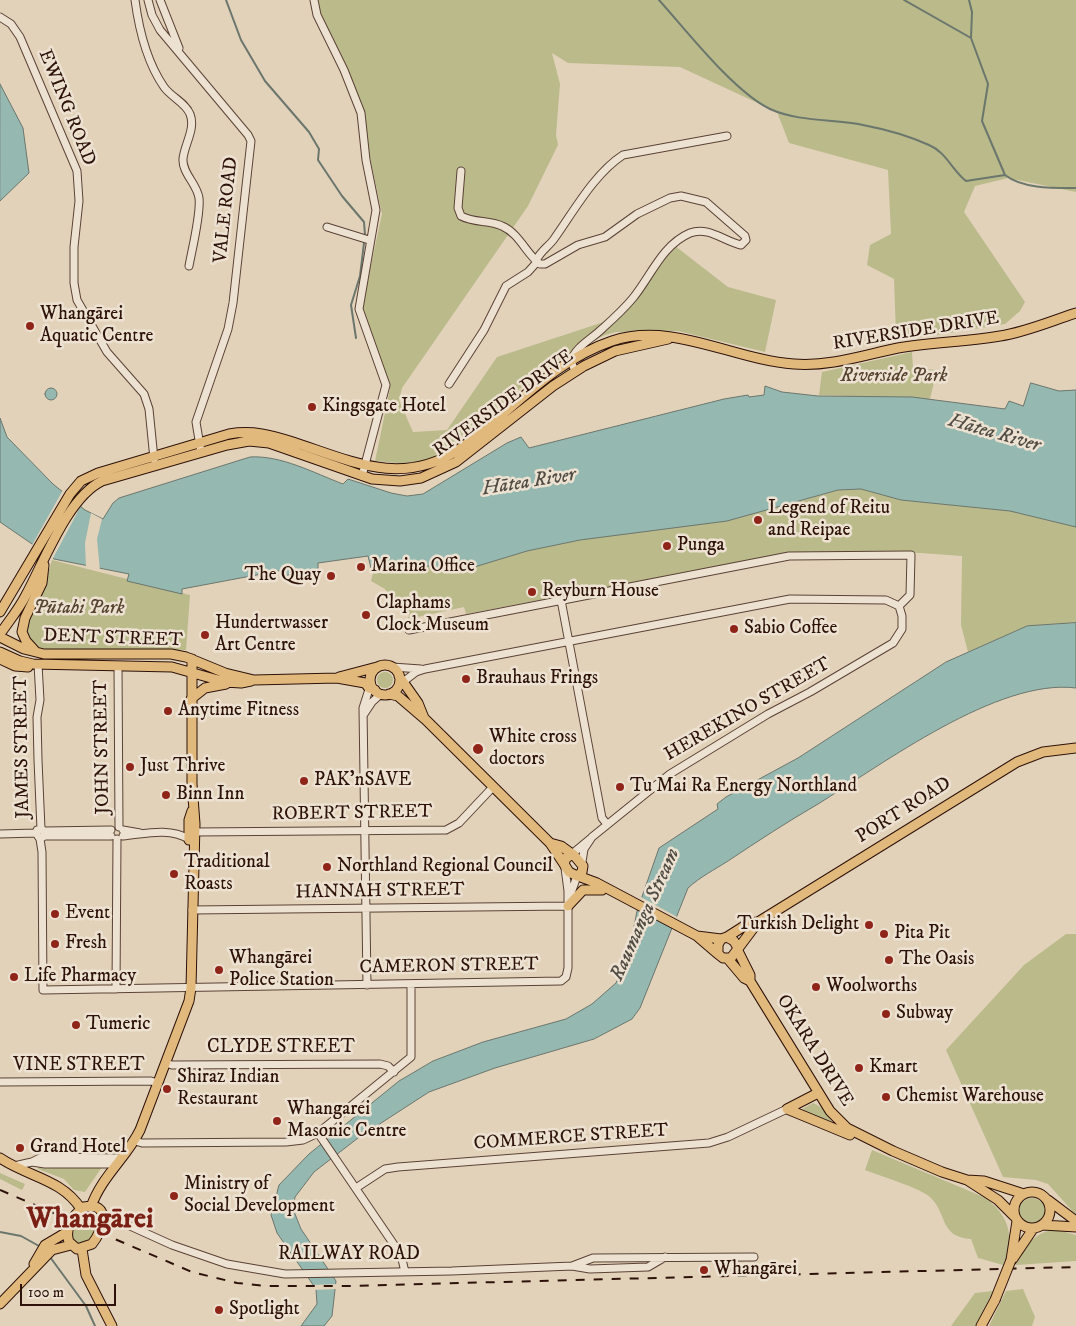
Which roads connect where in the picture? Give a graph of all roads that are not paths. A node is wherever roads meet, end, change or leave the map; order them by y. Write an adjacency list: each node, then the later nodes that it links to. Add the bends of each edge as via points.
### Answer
1 (135, 0): 12 (street, via 141,37 157,75 170,94 190,113 183,165 196,189 199,204)
2 (148, 0): 6 (street, VALE ROAD, via 160,30)
3 (160, 0): 6 (street, via 165,19)
4 (314, 0): 10 (street, via 317,15 344,70 360,113 376,210)
5 (0, 17): 19 (street, EWING ROAD, via 11,24 20,37 77,171 76,295 98,338 146,399)
6 (184, 58): 18 (street, VALE ROAD, via 251,141 233,303 228,329 196,422)
7 (727, 136): 11 (street, via 623,155 612,162 577,204)
8 (461, 171): 11 (street, via 458,208 461,216 470,221 502,226)
9 (327, 227): 10 (street)
10 (369, 240): 20 (street, via 358,308 386,385)
11 (537, 261): 15 (street, via 545,264 578,245 605,237 637,214 681,196 706,202 745,236 746,240 741,245 701,231 683,237 658,261 632,299 578,348); 17 (street, via 528,272 506,286 484,330)
12 (189, 266)
13 (1076, 314): 14 (main road, RIVERSIDE DRIVE, via 1002,336 909,347 818,364 759,359 691,340)
14 (671, 339): 15 (main road, RIVERSIDE DRIVE, via 655,334 629,337 595,348); 16 (main road, RIVERSIDE DRIVE, via 615,351)
15 (571, 361): 16 (street); 20 (main road, RIVERSIDE DRIVE, via 468,443 441,460 398,470)
16 (575, 371): 22 (main road, RIVERSIDE DRIVE, via 474,450 445,468 420,478 400,481)
17 (448, 384)
18 (200, 448): 19 (main road, RIVERSIDE DRIVE); 20 (main road, RIVERSIDE DRIVE, via 242,432 265,433); 21 (main road, RIVERSIDE DRIVE); 22 (main road, RIVERSIDE DRIVE, via 264,442)
19 (154, 458): 21 (street, EWING ROAD); 24 (main road, RIVERSIDE DRIVE, via 89,476 70,494)
20 (365, 466): 22 (street)
21 (157, 467): 23 (main road, RIVERSIDE DRIVE, via 102,481 88,490 79,499)
22 (362, 476)
23 (45, 558): 30 (main road, RIVERSIDE DRIVE); 33 (main road, via 42,583 25,618 22,632)
24 (9, 599): 26 (main road); 28 (main road, RIVERSIDE DRIVE)
25 (561, 600): 27 (street, via 789,556 911,556 910,595); 29 (street); 31 (street)
26 (0, 605)
27 (899, 606): 31 (street, via 886,600 790,599); 54 (street, HEREKINO STREET, via 902,629 893,644 670,774)
28 (0, 612)
29 (409, 630)
30 (0, 635): 33 (main road, DENT STREET)
31 (569, 642): 40 (street); 54 (street, via 602,818)
32 (0, 652): 36 (main road, DENT STREET, via 20,661)
33 (36, 652): 35 (main road, DENT STREET, via 52,655 171,654)
34 (0, 659): 36 (main road, via 21,667)
35 (192, 659): 41 (main road); 43 (main road, DENT STREET)
36 (38, 664): 37 (main road, DENT STREET); 59 (street, JAMES STREET)
37 (118, 666): 41 (main road, DENT STREET, via 172,667); 57 (street, JOHN STREET)
38 (378, 667): 39 (main road, DENT STREET); 42 (main road, DENT STREET); 46 (main road, via 372,674)
39 (392, 667): 40 (street); 44 (main road)
40 (425, 670): 44 (street)
41 (191, 672): 45 (main road, DENT STREET); 47 (main road)
42 (336, 678): 43 (main road, DENT STREET); 46 (main road, DENT STREET, via 365,683)
43 (254, 680): 45 (main road, DENT STREET)
44 (401, 681): 46 (main road); 49 (main road)
45 (233, 683): 47 (main road, via 205,688)
46 (377, 690): 48 (street); 48 (street, via 363,704); 49 (main road, DENT STREET, via 398,696)
47 (191, 699): 52 (main road)
48 (364, 714): 55 (street)
49 (426, 720): 51 (main road)
50 (1076, 748): 72 (main road, PORT ROAD, via 1043,752 1017,762)
51 (492, 788): 55 (street, ROBERT STREET, via 450,829); 62 (main road)
52 (193, 808): 53 (main road); 60 (main road)
53 (189, 824): 56 (street, ROBERT STREET); 60 (main road)
54 (607, 824): 61 (street, HEREKINO STREET)
55 (365, 831): 60 (street, ROBERT STREET); 70 (street)
56 (174, 832): 57 (street, ROBERT STREET); 60 (street, ROBERT STREET)
57 (117, 833): 59 (street, ROBERT STREET); 82 (street, JOHN STREET)
58 (0, 834): 59 (street, ROBERT STREET)
59 (41, 834): 83 (street, JAMES STREET)
60 (192, 836): 71 (main road)
61 (592, 837): 63 (street, HEREKINO STREET); 64 (street, HEREKINO STREET, via 584,849)
62 (550, 843): 63 (main road); 65 (main road)
63 (572, 854): 64 (main road); 65 (main road, via 566,858)
64 (582, 863): 66 (main road, via 584,868); 67 (main road)
65 (565, 866): 66 (main road); 69 (street)
66 (577, 876): 67 (main road); 69 (street)
67 (597, 883): 68 (main road)
68 (619, 894): 69 (main road, via 587,888 580,891); 73 (main road)
69 (568, 906): 70 (street, HANNAH STREET); 79 (street, CAMERON STREET, via 568,973 564,980)
70 (366, 908): 71 (street, HANNAH STREET); 80 (street)
71 (192, 910): 81 (main road)
72 (758, 922): 74 (main road, PORT ROAD, via 749,923); 75 (main road, PORT ROAD)
73 (697, 936): 74 (main road); 76 (main road)
74 (724, 938): 75 (main road, via 734,941); 76 (main road, via 718,945)
75 (738, 948): 77 (main road); 78 (main road, OKARA DRIVE)
76 (718, 954): 77 (main road)
77 (728, 959): 78 (main road, OKARA DRIVE)
78 (750, 981): 88 (main road, OKARA DRIVE)
79 (411, 984): 80 (street, CAMERON STREET); 85 (street, via 411,1057)
80 (367, 985): 81 (street, CAMERON STREET)
81 (191, 988): 82 (street, CAMERON STREET); 84 (main road)
82 (116, 989): 83 (street, CAMERON STREET)
83 (43, 990)
84 (166, 1063): 85 (street, CLYDE STREET, via 380,1064); 87 (main road)
85 (394, 1072): 90 (street)
86 (0, 1082): 87 (street, VINE STREET)
87 (158, 1083): 92 (main road)
88 (818, 1093): 89 (main road, COMMERCE STREET); 91 (main road, OKARA DRIVE, via 841,1123)
89 (787, 1109): 91 (main road, via 858,1139); 97 (street, COMMERCE STREET, via 709,1143 398,1166 385,1169)
90 (318, 1133): 92 (street, via 303,1140 286,1142); 97 (street)
91 (862, 1137): 96 (main road, OKARA DRIVE)
92 (134, 1141): 94 (main road)
93 (0, 1158): 95 (main road)
94 (120, 1161): 95 (street, via 32,1162); 100 (main road, via 97,1191)
95 (14, 1166): 101 (main road, via 59,1186)
96 (966, 1180): 98 (main road, OKARA DRIVE, via 984,1181); 102 (main road, OKARA DRIVE, via 998,1200)
97 (356, 1188): 116 (street, via 401,1256)
98 (1024, 1194): 99 (main road, via 1039,1193); 102 (main road, via 1016,1202)
99 (1048, 1200): 104 (main road); 105 (main road, via 1050,1215)
100 (91, 1207): 101 (main road); 103 (main road, via 102,1214)
101 (81, 1210): 108 (main road)
102 (1015, 1218): 107 (main road, via 1023,1226); 114 (main road)
103 (104, 1221): 111 (main road, via 95,1240); 116 (street, RAILWAY ROAD, via 119,1221 172,1245 252,1269 304,1274)
104 (1076, 1221)
105 (1043, 1225): 106 (main road); 107 (main road)
106 (1076, 1227)
107 (1033, 1229): 114 (main road)
108 (67, 1232): 109 (main road); 110 (main road)
109 (53, 1244): 110 (main road); 117 (main road)
110 (71, 1245): 111 (main road)
111 (82, 1249): 118 (main road, via 90,1284)
112 (665, 1257): 113 (street, RAILWAY ROAD); 115 (street, RAILWAY ROAD, via 593,1258); 115 (street, RAILWAY ROAD, via 647,1268 588,1269)
113 (754, 1257)
114 (1011, 1260): 119 (main road, bridge)
115 (572, 1266): 116 (street, RAILWAY ROAD)
116 (405, 1272)
117 (0, 1304)
118 (112, 1326)
119 (981, 1326)

